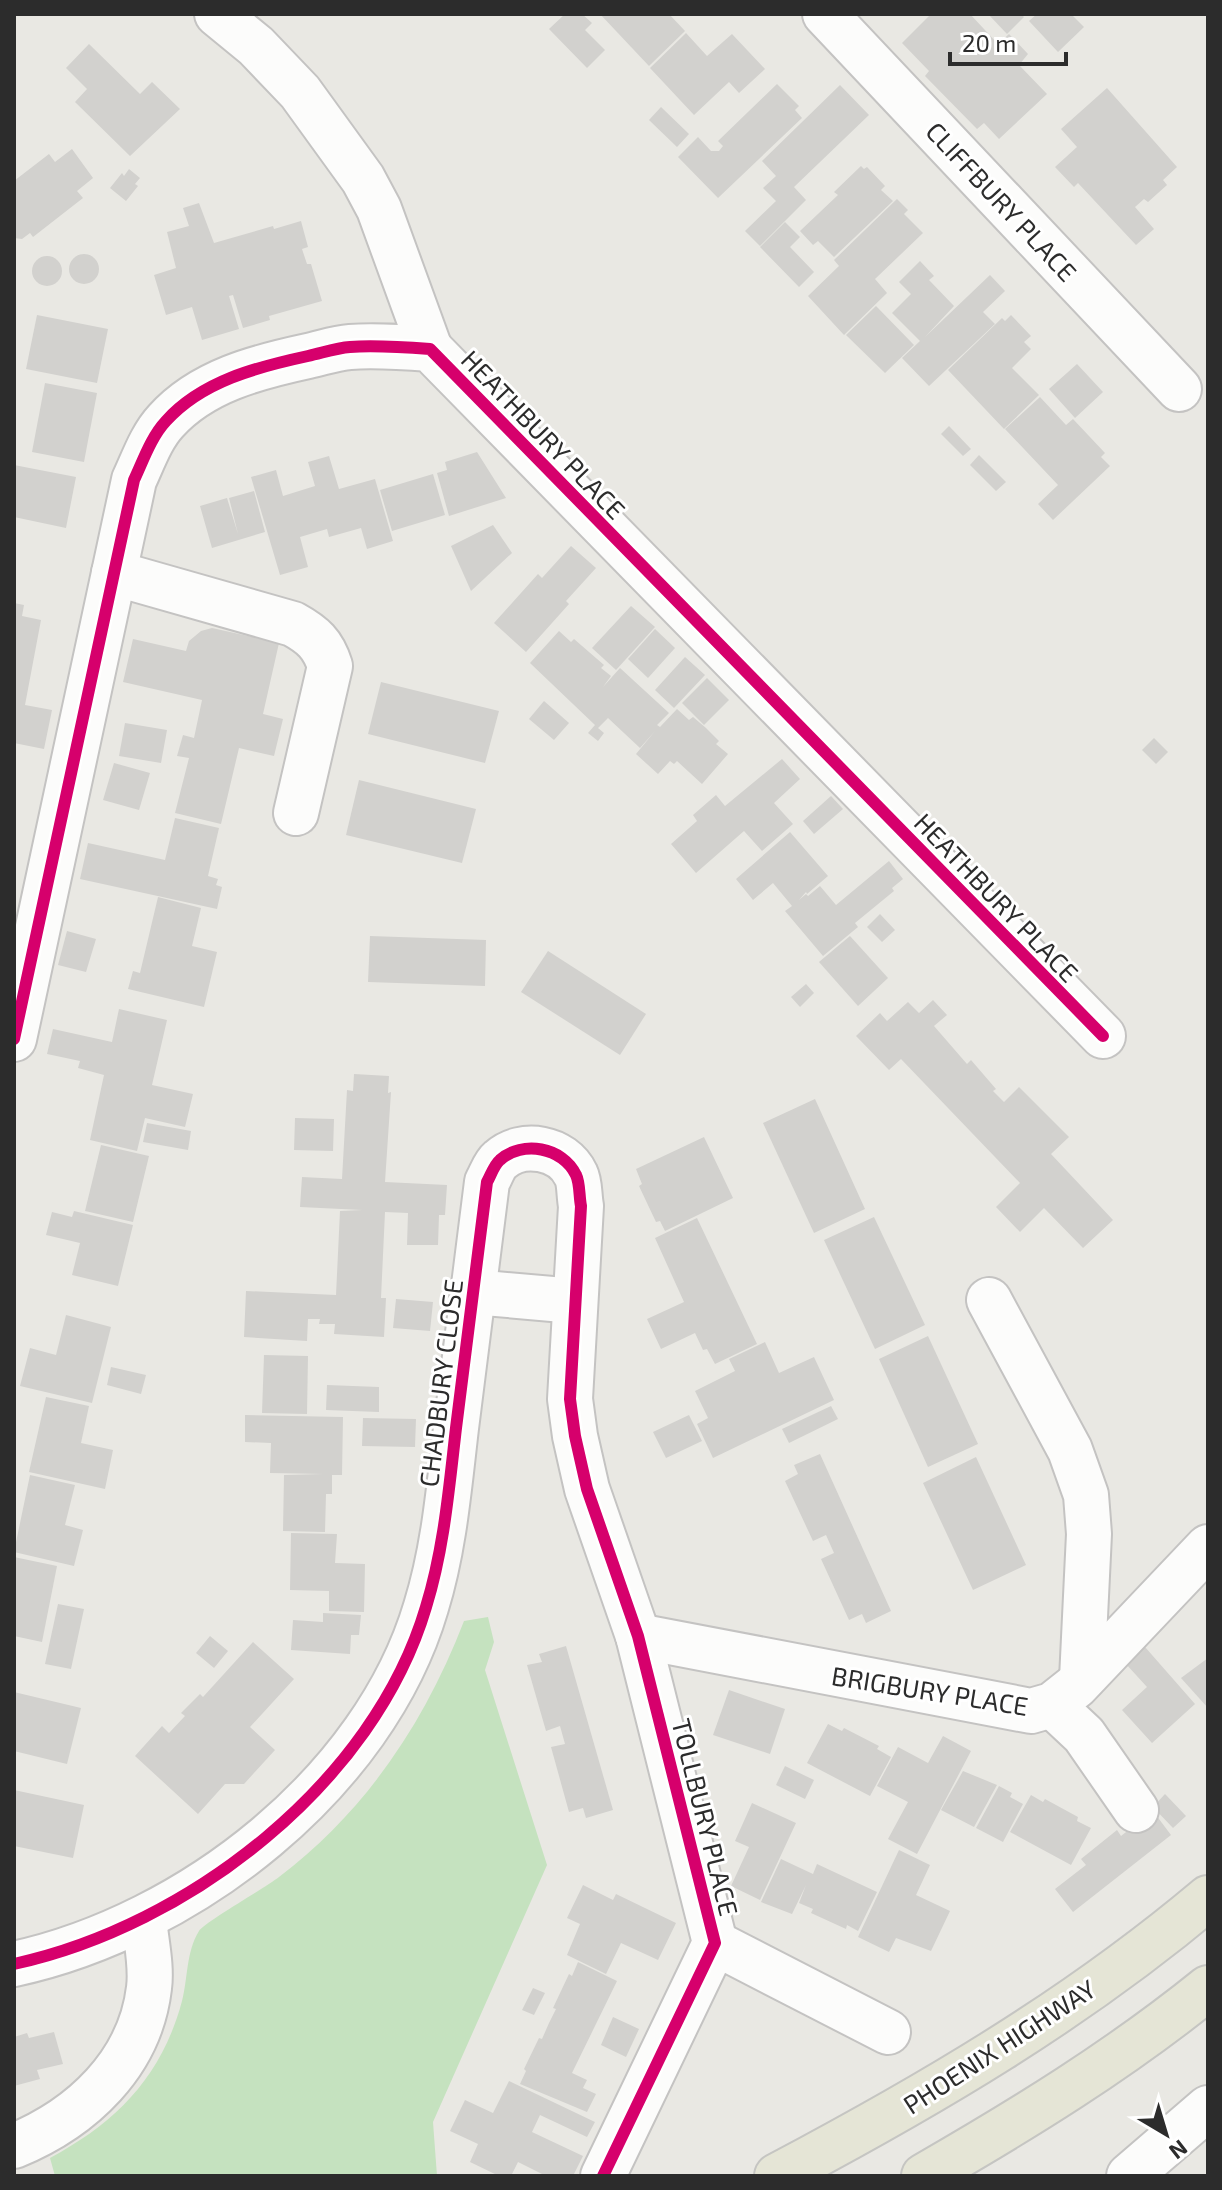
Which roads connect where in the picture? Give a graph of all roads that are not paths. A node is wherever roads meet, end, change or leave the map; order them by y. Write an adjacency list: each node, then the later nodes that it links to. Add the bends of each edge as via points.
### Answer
1 (217, 14): 3 (street, via 300,92 363,179)
2 (825, 14): 4 (street, CLIFFBURY PLACE)
3 (430, 349): 5 (street, HEATHBURY PLACE, via 348,347 225,379 186,403 165,422 134,480); 7 (street, HEATHBURY PLACE)
4 (1179, 389)
5 (114, 573): 6 (street, via 293,624 314,636 330,666); 8 (street, HEATHBURY PLACE)
6 (296, 813)
7 (1103, 1036)
8 (14, 1039)
9 (473, 1292): 11 (street); 11 (street, CHADBURY CLOSE, via 487,1182 498,1161 512,1152 544,1148 562,1157 576,1175 581,1206); 17 (street, CHADBURY CLOSE, via 442,1540 426,1609 396,1684 352,1750 292,1814 228,1868)
10 (989, 1300): 14 (street, via 1070,1450 1086,1495 1089,1534)
11 (575, 1301): 13 (street, CHADBURY CLOSE, via 570,1399 575,1436 587,1489)
12 (1208, 1547): 14 (street)
13 (638, 1636): 14 (street, BRIGBURY PLACE, via 1031,1711); 18 (street, TOLLBURY PLACE)
14 (1067, 1692): 15 (street, via 1084,1735)
15 (1136, 1810)
16 (1208, 1898): 25 (main road, PHOENIX HIGHWAY, via 1038,2026 887,2118)
17 (144, 1919): 19 (street, CHADBURY CLOSE); 23 (street, via 150,1985 141,2029 120,2067 80,2107)
18 (715, 1943): 21 (street, TOLLBURY PLACE); 24 (street, TOLLBURY PLACE)
19 (14, 1964)
20 (1208, 1988): 26 (main road, via 1054,2100)
21 (888, 2032)
22 (1208, 2108): 27 (street)
23 (14, 2146)
24 (603, 2176)
25 (777, 2176)
26 (924, 2176)
27 (1129, 2176)

